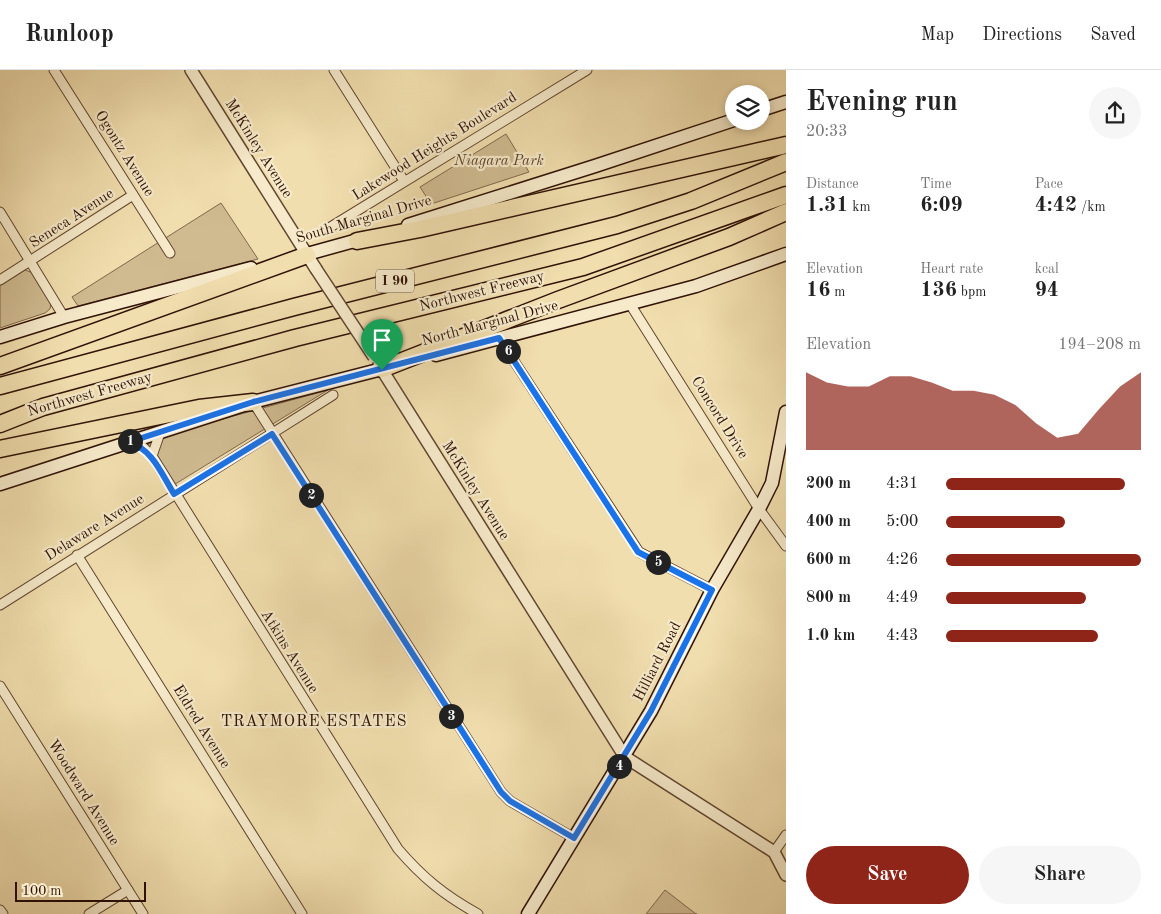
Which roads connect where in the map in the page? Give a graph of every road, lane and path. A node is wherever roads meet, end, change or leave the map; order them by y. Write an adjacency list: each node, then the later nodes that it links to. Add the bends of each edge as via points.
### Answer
1 (54, 70): 11 (street, Ogontz Avenue)
2 (191, 70): 18 (street, McKinley Avenue)
3 (334, 70): 10 (street)
4 (586, 70): 10 (street, Lakewood Heights Boulevard)
5 (786, 102): 6 (main road)
6 (770, 107)
7 (725, 123): 16 (main road, South Marginal Drive)
8 (786, 145): 16 (highway)
9 (786, 162): 28 (highway, Northwest Freeway / I 90, via 691,201 617,225)
10 (404, 181): 15 (street, Lakewood Heights Boulevard)
11 (133, 195): 17 (street, Ogontz Avenue); 20 (street, Seneca Avenue)
12 (786, 195): 32 (highway, Northwest Freeway / I 90, via 583,267 295,338 43,407)
13 (0, 212): 20 (street)
14 (786, 212): 26 (highway, via 729,237)
15 (324, 232)
16 (357, 241): 18 (main road, South Marginal Drive)
17 (170, 253)
18 (307, 254): 23 (main road, South Marginal Drive); 26 (street, McKinley Avenue, bridge); 27 (highway)
19 (786, 254): 22 (main road, North Marginal Drive, via 696,286)
20 (32, 261): 21 (street, Seneca Avenue); 23 (street)
21 (0, 280)
22 (630, 304): 25 (main road, North Marginal Drive); 40 (street, Concord Drive)
23 (64, 317): 24 (main road, South Marginal Drive)
24 (0, 337)
25 (499, 338): 26 (main road, North Marginal Drive); 43 (street, via 638,552)
26 (378, 363): 30 (main road, North Marginal Drive); 46 (street, McKinley Avenue)
27 (0, 366)
28 (0, 386)
29 (333, 395): 34 (street, Delaware Avenue)
30 (253, 402): 33 (main road, North Marginal Drive); 34 (street); 36 (highway, via 198,408)
31 (786, 412): 40 (main road, Hilliard Road, via 772,483)
32 (0, 424)
33 (160, 433): 35 (main road, North Marginal Drive); 37 (street)
34 (272, 434): 39 (street, Delaware Avenue); 48 (street, via 501,792 510,801)
35 (129, 442): 37 (street, Atkins Avenue, via 142,446); 38 (main road, North Marginal Drive)
36 (0, 449)
37 (152, 456): 39 (street, Atkins Avenue)
38 (0, 484)
39 (174, 494): 42 (street, Delaware Avenue); 57 (street, Atkins Avenue, via 398,849 419,874 445,896)
40 (759, 509): 41 (street, Concord Drive); 43 (main road, Hilliard Road)
41 (786, 546)
42 (77, 555): 44 (street, Delaware Avenue); 56 (street, Eldred Avenue)
43 (712, 590): 46 (main road, Hilliard Road)
44 (0, 605)
45 (0, 686): 51 (street, Woodward Avenue)
46 (625, 757): 48 (main road, Hilliard Road); 49 (street, McKinley Avenue)
47 (786, 835): 49 (street)
48 (574, 838): 58 (main road, Hilliard Road)
49 (774, 852): 50 (street, McKinley Avenue)
50 (786, 875)
51 (128, 890): 54 (street); 55 (street, Woodward Avenue)
52 (0, 910): 53 (street)
53 (3, 914)
54 (89, 914)
55 (143, 914)
56 (302, 914)
57 (478, 914)
58 (528, 914)

